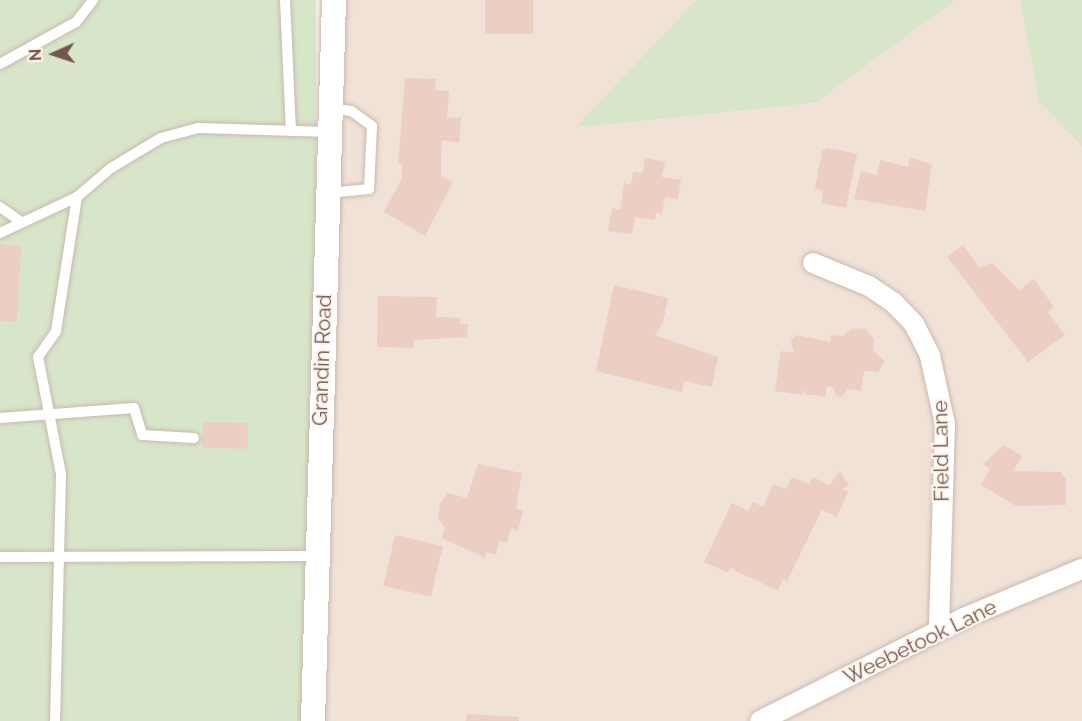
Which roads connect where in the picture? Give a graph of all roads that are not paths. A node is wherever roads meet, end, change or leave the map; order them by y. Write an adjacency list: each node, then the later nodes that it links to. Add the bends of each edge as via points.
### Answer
1 (93, 0): 4 (lane, via 76,22)
2 (285, 0): 6 (lane)
3 (334, 0): 5 (street, Grandin Road)
4 (0, 64)
5 (330, 108): 7 (street, Grandin Road); 8 (lane, via 363,116 372,126 369,189)
6 (291, 131): 7 (lane); 9 (lane, via 199,128 161,138 111,168)
7 (329, 132): 8 (street, Grandin Road)
8 (328, 193): 18 (street, Grandin Road)
9 (77, 197): 11 (lane); 15 (lane, via 56,331 38,357)
10 (0, 207): 11 (lane)
11 (20, 220): 12 (lane)
12 (0, 233)
13 (813, 263): 21 (street, Field Lane, via 868,286 893,302 914,324 930,356 945,424)
14 (0, 418): 15 (lane)
15 (51, 418): 16 (lane, via 61,410 134,408 142,435); 19 (lane, via 61,474)
16 (194, 438)
17 (0, 556): 19 (lane)
18 (315, 556): 19 (lane); 23 (street, Grandin Road)
19 (59, 558): 22 (lane)
20 (1082, 569): 21 (street, Weebetook Lane)
21 (939, 631): 24 (street, Weebetook Lane)
22 (55, 721)
23 (313, 721)
24 (760, 721)

